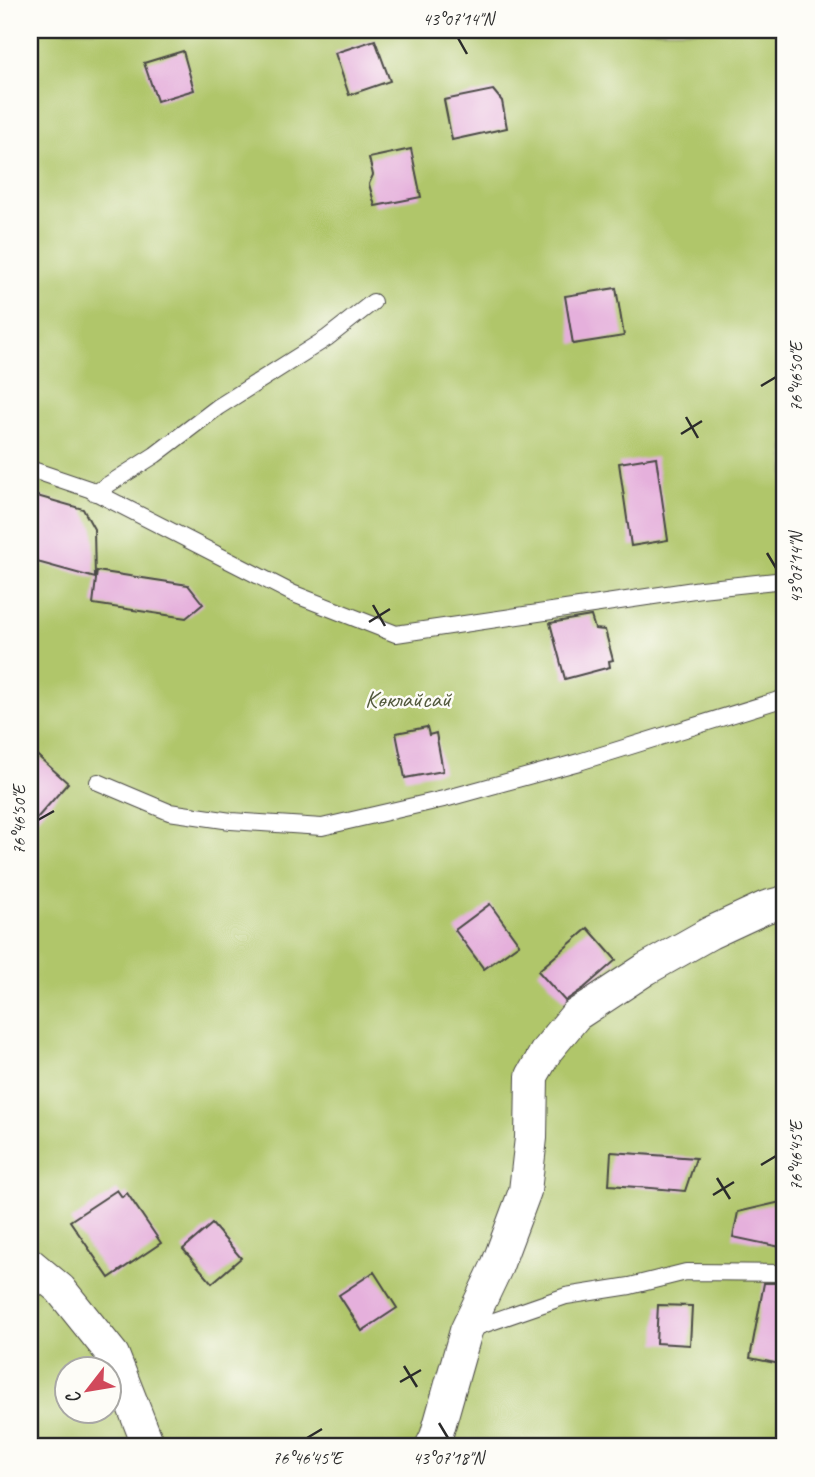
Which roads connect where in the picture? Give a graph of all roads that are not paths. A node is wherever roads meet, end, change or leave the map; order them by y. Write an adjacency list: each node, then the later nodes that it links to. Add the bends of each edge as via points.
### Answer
1 (373, 302): 3 (lane, via 327,338)
2 (30, 469): 3 (lane)
3 (95, 493): 4 (lane, via 294,594 396,634)
4 (785, 580)
5 (785, 698): 6 (lane, via 579,762 322,827 169,812)
6 (98, 782)
7 (785, 902): 10 (street, via 710,933 646,969 576,1015 547,1050 532,1076 524,1191)
8 (30, 1264): 11 (street, via 60,1289 113,1355)
9 (785, 1273): 10 (lane, via 686,1272 566,1296)
10 (466, 1331): 12 (street)
11 (149, 1447)
12 (431, 1447)

